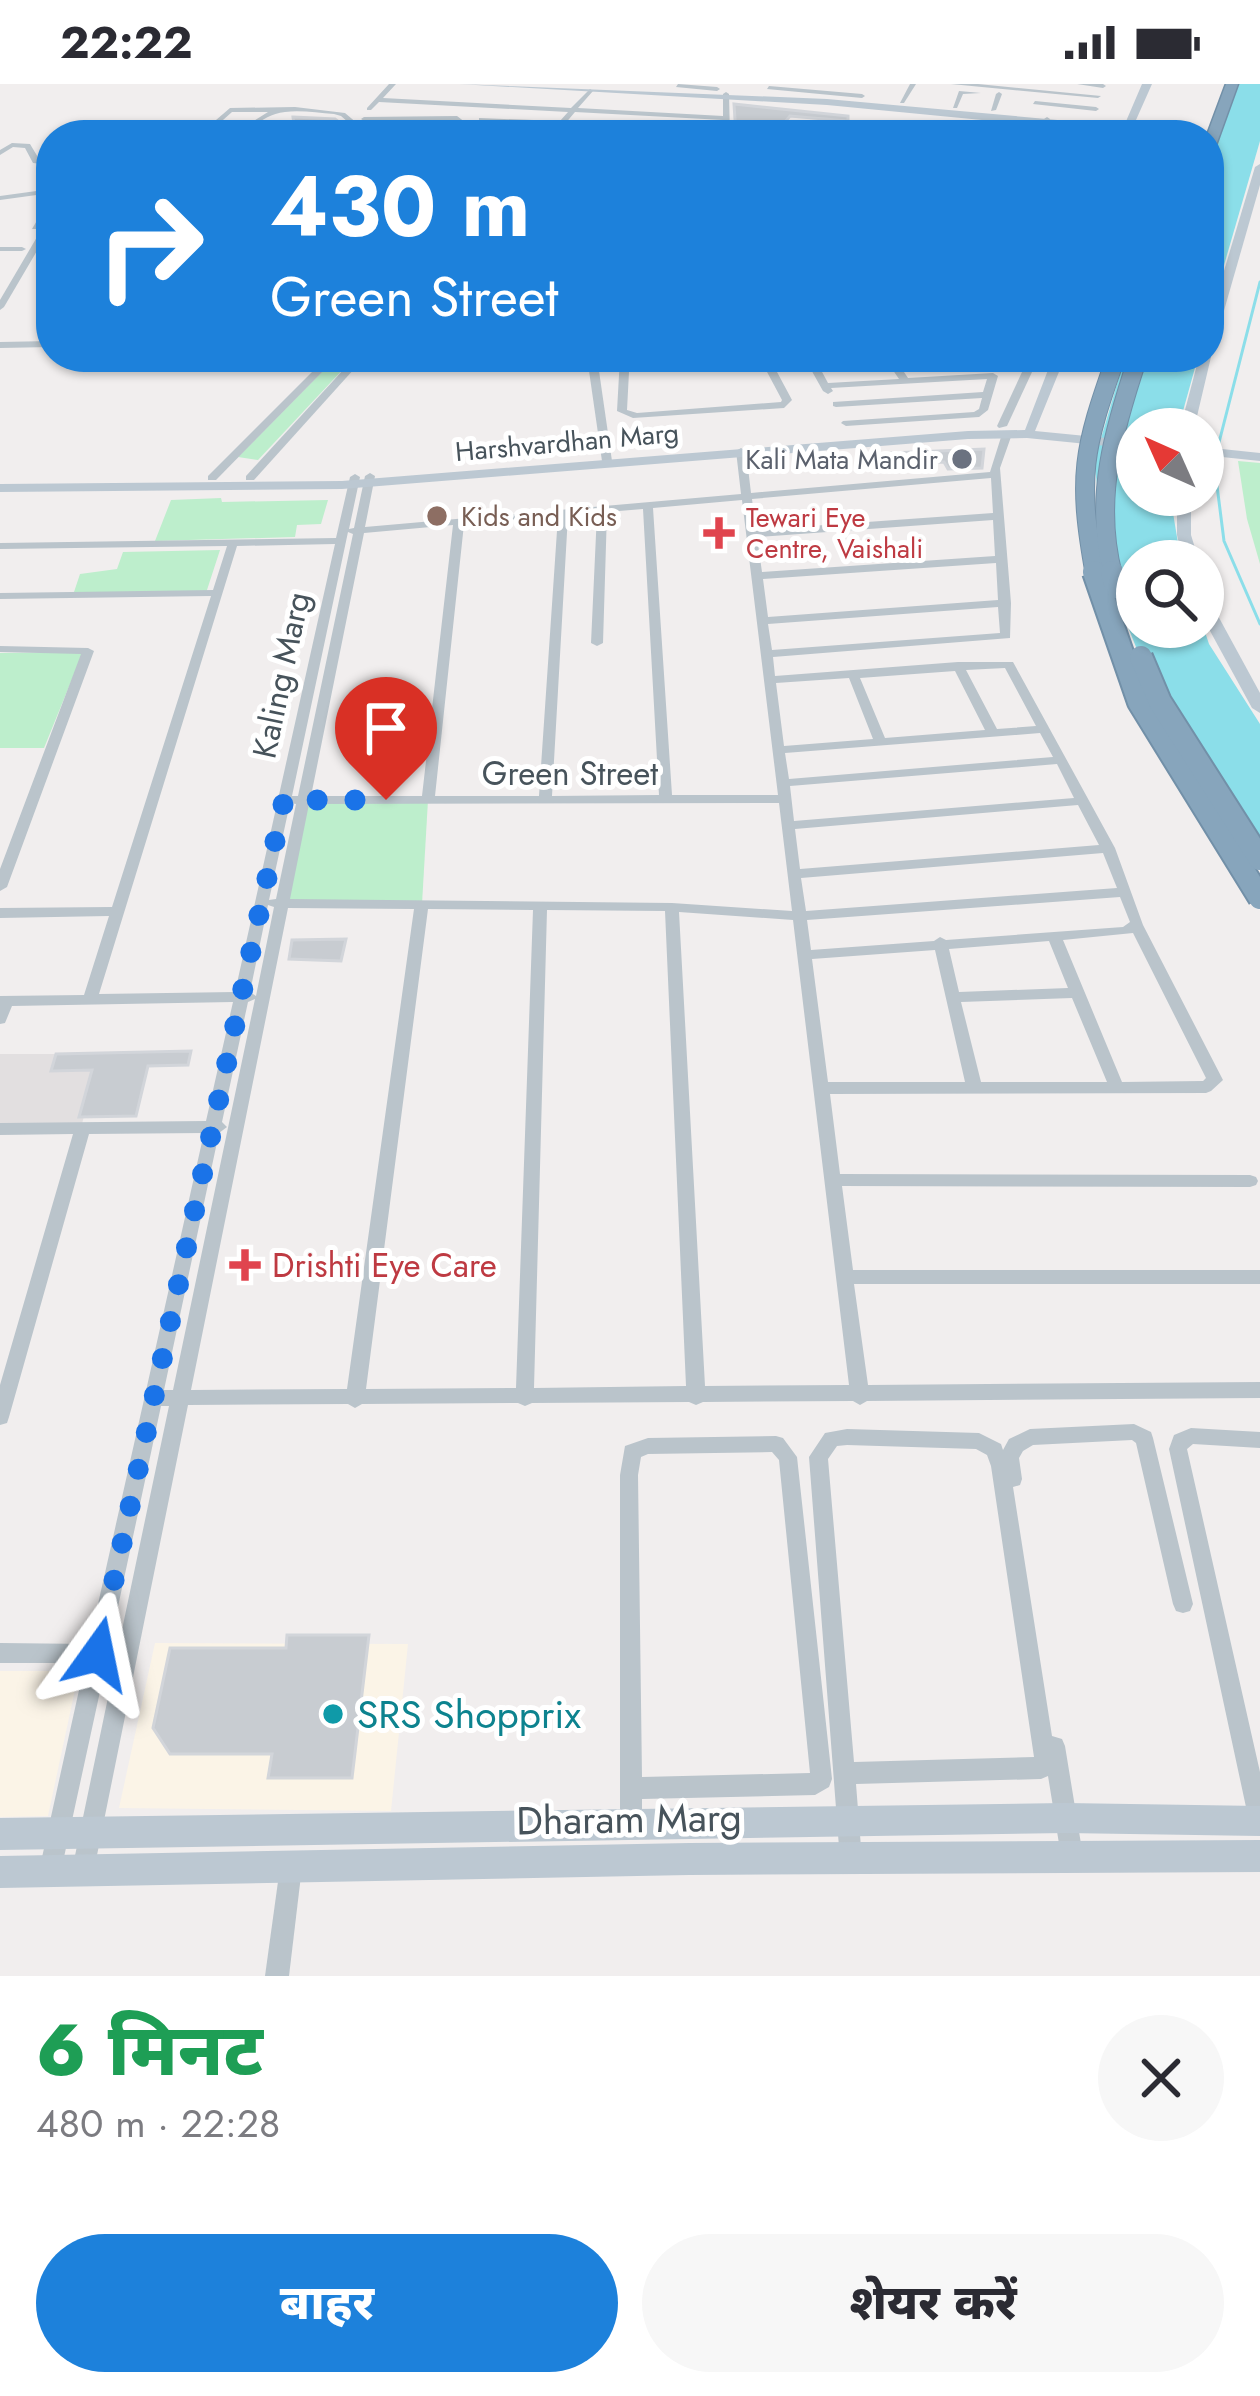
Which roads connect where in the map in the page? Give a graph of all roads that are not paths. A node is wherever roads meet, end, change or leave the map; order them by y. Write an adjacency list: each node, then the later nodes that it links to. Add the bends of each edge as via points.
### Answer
1 (393, 84): 23 (street)
2 (464, 84): 15 (street)
3 (523, 84): 15 (street)
4 (804, 84): 18 (street)
5 (913, 84): 24 (street)
6 (953, 84): 20 (street)
7 (1080, 84): 12 (street)
8 (1124, 84): 11 (street)
9 (1216, 84): 36 (highway)
10 (1232, 84): 47 (highway)
11 (1146, 85): 46 (street)
12 (1103, 86)
13 (677, 87): 16 (street); 17 (street)
14 (767, 87): 17 (street); 18 (street); 22 (street)
15 (592, 88): 16 (street); 29 (street)
16 (613, 88): 17 (street); 30 (street)
17 (721, 92): 22 (street); 35 (street)
18 (865, 92)
19 (999, 94): 20 (street); 25 (street, via 963,92); 28 (street)
20 (1039, 94): 21 (street); 26 (street); 33 (street)
21 (1098, 96)
22 (785, 98): 44 (street); 45 (street)
23 (377, 100): 29 (street); 31 (street)
24 (902, 102)
25 (955, 106)
26 (1096, 109)
27 (279, 110): 37 (street, via 230,110); 38 (street); 39 (street)
28 (993, 110)
29 (575, 111): 30 (street); 42 (street)
30 (591, 112): 32 (street)
31 (365, 114): 34 (street); 40 (street)
32 (632, 114): 35 (street); 43 (street)
33 (1031, 114)
34 (387, 118): 41 (street)
35 (726, 118)
36 (1202, 118)
37 (219, 120)
38 (263, 120)
39 (351, 120)
40 (363, 120)
41 (459, 120)
42 (565, 120)
43 (628, 120)
44 (790, 120)
45 (1046, 120)
46 (1128, 120)
47 (1219, 120)
48 (0, 153): 49 (street, via 27,146)
49 (36, 161)
50 (1260, 167): 58 (street)
51 (36, 193): 52 (street)
52 (0, 198)
53 (36, 231): 55 (street)
54 (36, 237): 55 (street)
55 (28, 246): 56 (street); 57 (street); 59 (street)
56 (0, 249)
57 (1, 281)
58 (1224, 291)
59 (0, 307)
60 (36, 344): 61 (street)
61 (0, 345)
62 (317, 372): 90 (street)
63 (346, 372): 91 (street)
64 (594, 372): 87 (street)
65 (624, 372): 66 (street, via 622,411 629,416 784,405)
66 (772, 372)
67 (818, 372): 75 (street)
68 (899, 372): 74 (street)
69 (1028, 372): 81 (street)
70 (1053, 372): 79 (street)
71 (1111, 372): 134 (highway, bridge, via 1086,443 1082,505 1095,575 1138,702)
72 (1133, 372): 130 (highway, bridge, via 1107,449 1112,574 1160,702)
73 (1201, 372): 78 (street)
74 (904, 380): 75 (street); 76 (street, via 988,373)
75 (826, 386): 77 (street)
76 (988, 395): 77 (street); 80 (street, via 976,415)
77 (836, 404): 80 (street)
78 (1192, 408)
79 (1030, 428): 81 (street, Harshvardhan Marg); 82 (street, Harshvardhan Marg)
80 (851, 429): 81 (street, Harshvardhan Marg); 87 (street, Harshvardhan Marg)
81 (1004, 430): 82 (street, Harshvardhan Marg); 85 (street, Harshvardhan Marg); 88 (street)
82 (1066, 433): 83 (street, Harshvardhan Marg, bridge)
83 (1116, 439)
84 (1224, 449): 86 (street)
85 (741, 452): 87 (street, Harshvardhan Marg); 93 (street)
86 (1260, 453)
87 (607, 459): 89 (street, Harshvardhan Marg)
88 (995, 476): 93 (street); 97 (street)
89 (362, 480): 91 (street, Harshvardhan Marg); 99 (street, Kaling Marg)
90 (208, 482): 91 (street, Harshvardhan Marg); 92 (street, Harshvardhan Marg)
91 (246, 482)
92 (0, 484)
93 (746, 496): 94 (street); 100 (street)
94 (648, 504): 95 (street); 126 (street)
95 (602, 508): 96 (street); 110 (street)
96 (563, 512): 98 (street); 125 (street)
97 (998, 516): 100 (street); 103 (street)
98 (459, 521): 99 (street); 124 (street)
99 (348, 534): 101 (street); 123 (street, Kaling Marg)
100 (751, 534): 104 (street)
101 (233, 542): 102 (street); 105 (street)
102 (0, 546)
103 (1001, 560): 104 (street); 107 (street)
104 (756, 576): 108 (street)
105 (217, 593): 106 (street); 140 (street)
106 (0, 596)
107 (1005, 603): 108 (street); 112 (street, via 1002,638)
108 (762, 621): 112 (street)
109 (1224, 642): 116 (street)
110 (597, 643)
111 (0, 649): 132 (street, via 88,651)
112 (766, 654): 115 (street)
113 (958, 666): 114 (street); 117 (street, via 1009,664); 118 (street)
114 (853, 674): 115 (street); 119 (street)
115 (770, 680): 120 (street)
116 (1260, 708)
117 (1044, 729): 118 (street); 121 (street)
118 (993, 733): 119 (street)
119 (881, 742): 120 (street)
120 (778, 750): 122 (street)
121 (1060, 760): 122 (street, Green Street); 127 (street)
122 (784, 791): 126 (street, Green Street); 128 (street)
123 (294, 800): 124 (street, Green Street); 135 (street, Kaling Marg); 136 (street, Kaling Marg)
124 (428, 800): 125 (street, Green Street)
125 (545, 800): 126 (street, Green Street)
126 (666, 800)
127 (1082, 801): 128 (street); 129 (street)
128 (788, 826): 131 (street)
129 (1108, 848): 131 (street); 133 (street)
130 (1260, 859)
131 (794, 874): 142 (street)
132 (0, 887)
133 (1122, 892): 142 (street); 143 (street)
134 (1260, 898)
135 (262, 903): 136 (street); 148 (street, Kaling Marg)
136 (282, 903): 137 (street); 149 (street, Kaling Marg)
137 (422, 904): 138 (street); 171 (street)
138 (540, 907): 139 (street); 170 (street)
139 (672, 908): 142 (street); 167 (street)
140 (117, 911): 141 (street); 151 (street)
141 (0, 913)
142 (797, 916): 146 (street)
143 (1136, 926): 144 (street); 155 (street, via 1215,1080 1206,1088)
144 (1054, 937): 145 (street); 147 (street)
145 (940, 942): 146 (street); 150 (street)
146 (804, 955): 156 (street)
147 (1078, 993): 150 (street); 155 (street)
148 (241, 997): 149 (street); 151 (street); 157 (street, Kaling Marg)
149 (262, 997): 158 (street, Kaling Marg)
150 (953, 998): 154 (street)
151 (90, 1000): 152 (street)
152 (3, 1001): 153 (street)
153 (0, 1019)
154 (974, 1087): 155 (street); 156 (street)
155 (1118, 1087)
156 (821, 1088): 161 (street)
157 (213, 1127): 158 (street); 159 (street); 168 (street, Kaling Marg)
158 (236, 1127): 169 (street, Kaling Marg)
159 (83, 1128): 160 (street); 172 (street)
160 (0, 1130)
161 (832, 1180): 162 (street); 163 (street)
162 (1250, 1181)
163 (845, 1277): 164 (street); 166 (street)
164 (1260, 1277)
165 (1260, 1390): 166 (street)
166 (860, 1396): 167 (street)
167 (696, 1397): 170 (street)
168 (154, 1398): 169 (street); 176 (street, Kaling Marg)
169 (180, 1398): 171 (street); 177 (street, Kaling Marg)
170 (525, 1398): 171 (street)
171 (355, 1400)
172 (0, 1417)
173 (1260, 1440): 181 (street, via 1191,1436 1178,1449)
174 (1184, 1604): 180 (street, via 1144,1438 1030,1437 1016,1445 1009,1457)
175 (0, 1653): 176 (street)
176 (98, 1654): 177 (street); 185 (street, Kaling Marg)
177 (127, 1654): 185 (street, Kaling Marg)
178 (844, 1773): 178 (street, via 818,1456 832,1439 847,1437 979,1441 1000,1466 1046,1762 1007,1771); 182 (street)
179 (631, 1788): 179 (street, via 632,1452 776,1444 788,1457 821,1779); 184 (street)
180 (1065, 1818): 181 (street, Dharam Marg); 182 (street, Dharam Marg); 187 (street)
181 (1260, 1821)
182 (848, 1822): 183 (street, Dharam Marg); 190 (street)
183 (684, 1824): 184 (street, Dharam Marg); 189 (street)
184 (631, 1825): 185 (street, Dharam Marg)
185 (75, 1833): 186 (street, Dharam Marg); 192 (street, Kaling Marg); 192 (street, Kaling Marg)
186 (0, 1834)
187 (1072, 1856): 188 (street, Dharam Marg); 190 (street, Dharam Marg)
188 (1260, 1856)
189 (688, 1859): 190 (street, Dharam Marg); 191 (street, Dharam Marg)
190 (851, 1860)
191 (291, 1867): 192 (street, Dharam Marg); 194 (street)
192 (67, 1871): 193 (street, Dharam Marg)
193 (0, 1872)
194 (277, 1976)

